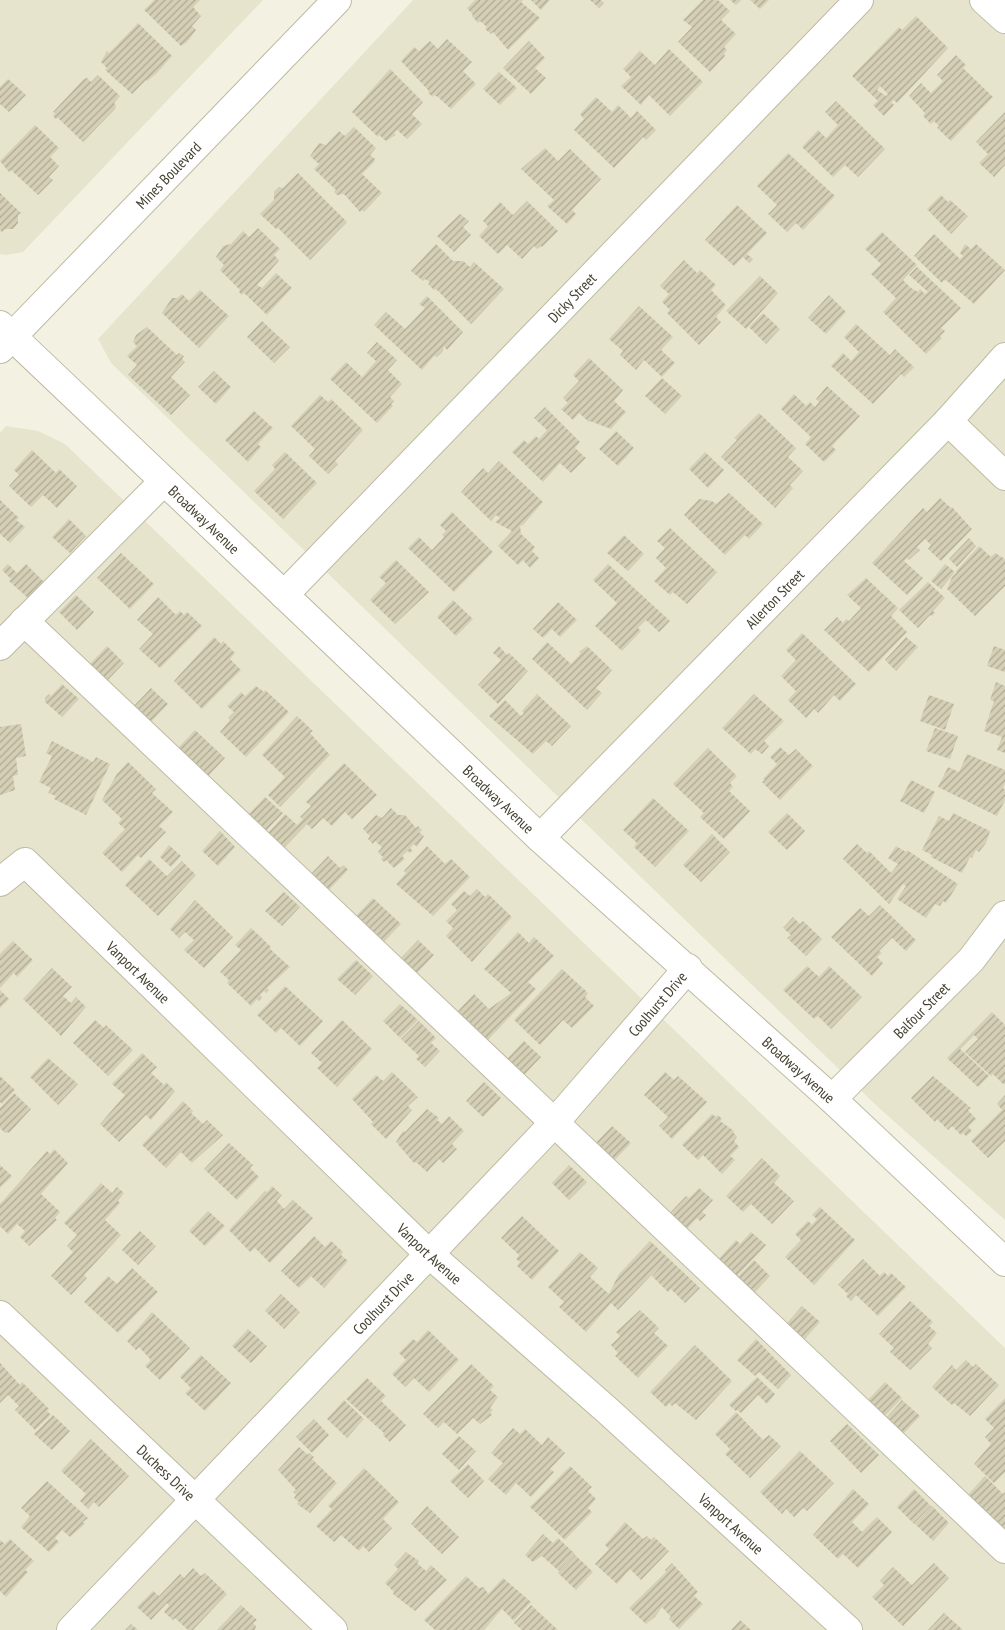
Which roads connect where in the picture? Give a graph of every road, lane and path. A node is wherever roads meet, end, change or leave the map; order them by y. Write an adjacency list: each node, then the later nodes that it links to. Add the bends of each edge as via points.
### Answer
1 (337, 0): 5 (street, Mines Boulevard)
2 (859, 0): 10 (street, Dicky Street)
3 (984, 0): 4 (street)
4 (1005, 19)
5 (4, 337): 9 (street, Broadway Avenue)
6 (1005, 357): 7 (street, Allerton Street)
7 (948, 421): 8 (street); 13 (street, Allerton Street)
8 (1005, 476)
9 (164, 481): 10 (street, Broadway Avenue); 11 (street)
10 (284, 595): 13 (street, Broadway Avenue)
11 (24, 621): 12 (street); 18 (street)
12 (0, 646)
13 (540, 838): 16 (street, Broadway Avenue)
14 (0, 882): 19 (street, Vanport Avenue, via 25,862)
15 (1005, 915): 17 (street, Balfour Street, via 971,960)
16 (688, 968): 17 (street, Broadway Avenue); 18 (street, Coolhurst Drive)
17 (832, 1099): 20 (street, Broadway Avenue)
18 (555, 1122): 19 (street, Coolhurst Drive); 23 (street)
19 (428, 1252): 22 (street, Coolhurst Drive); 26 (street, Vanport Avenue)
20 (1005, 1262)
21 (0, 1316): 22 (street, Duchess Drive)
22 (195, 1501): 24 (street, Coolhurst Drive); 25 (street, Duchess Drive)
23 (1005, 1548)
24 (71, 1630)
25 (333, 1630)
26 (848, 1630)

